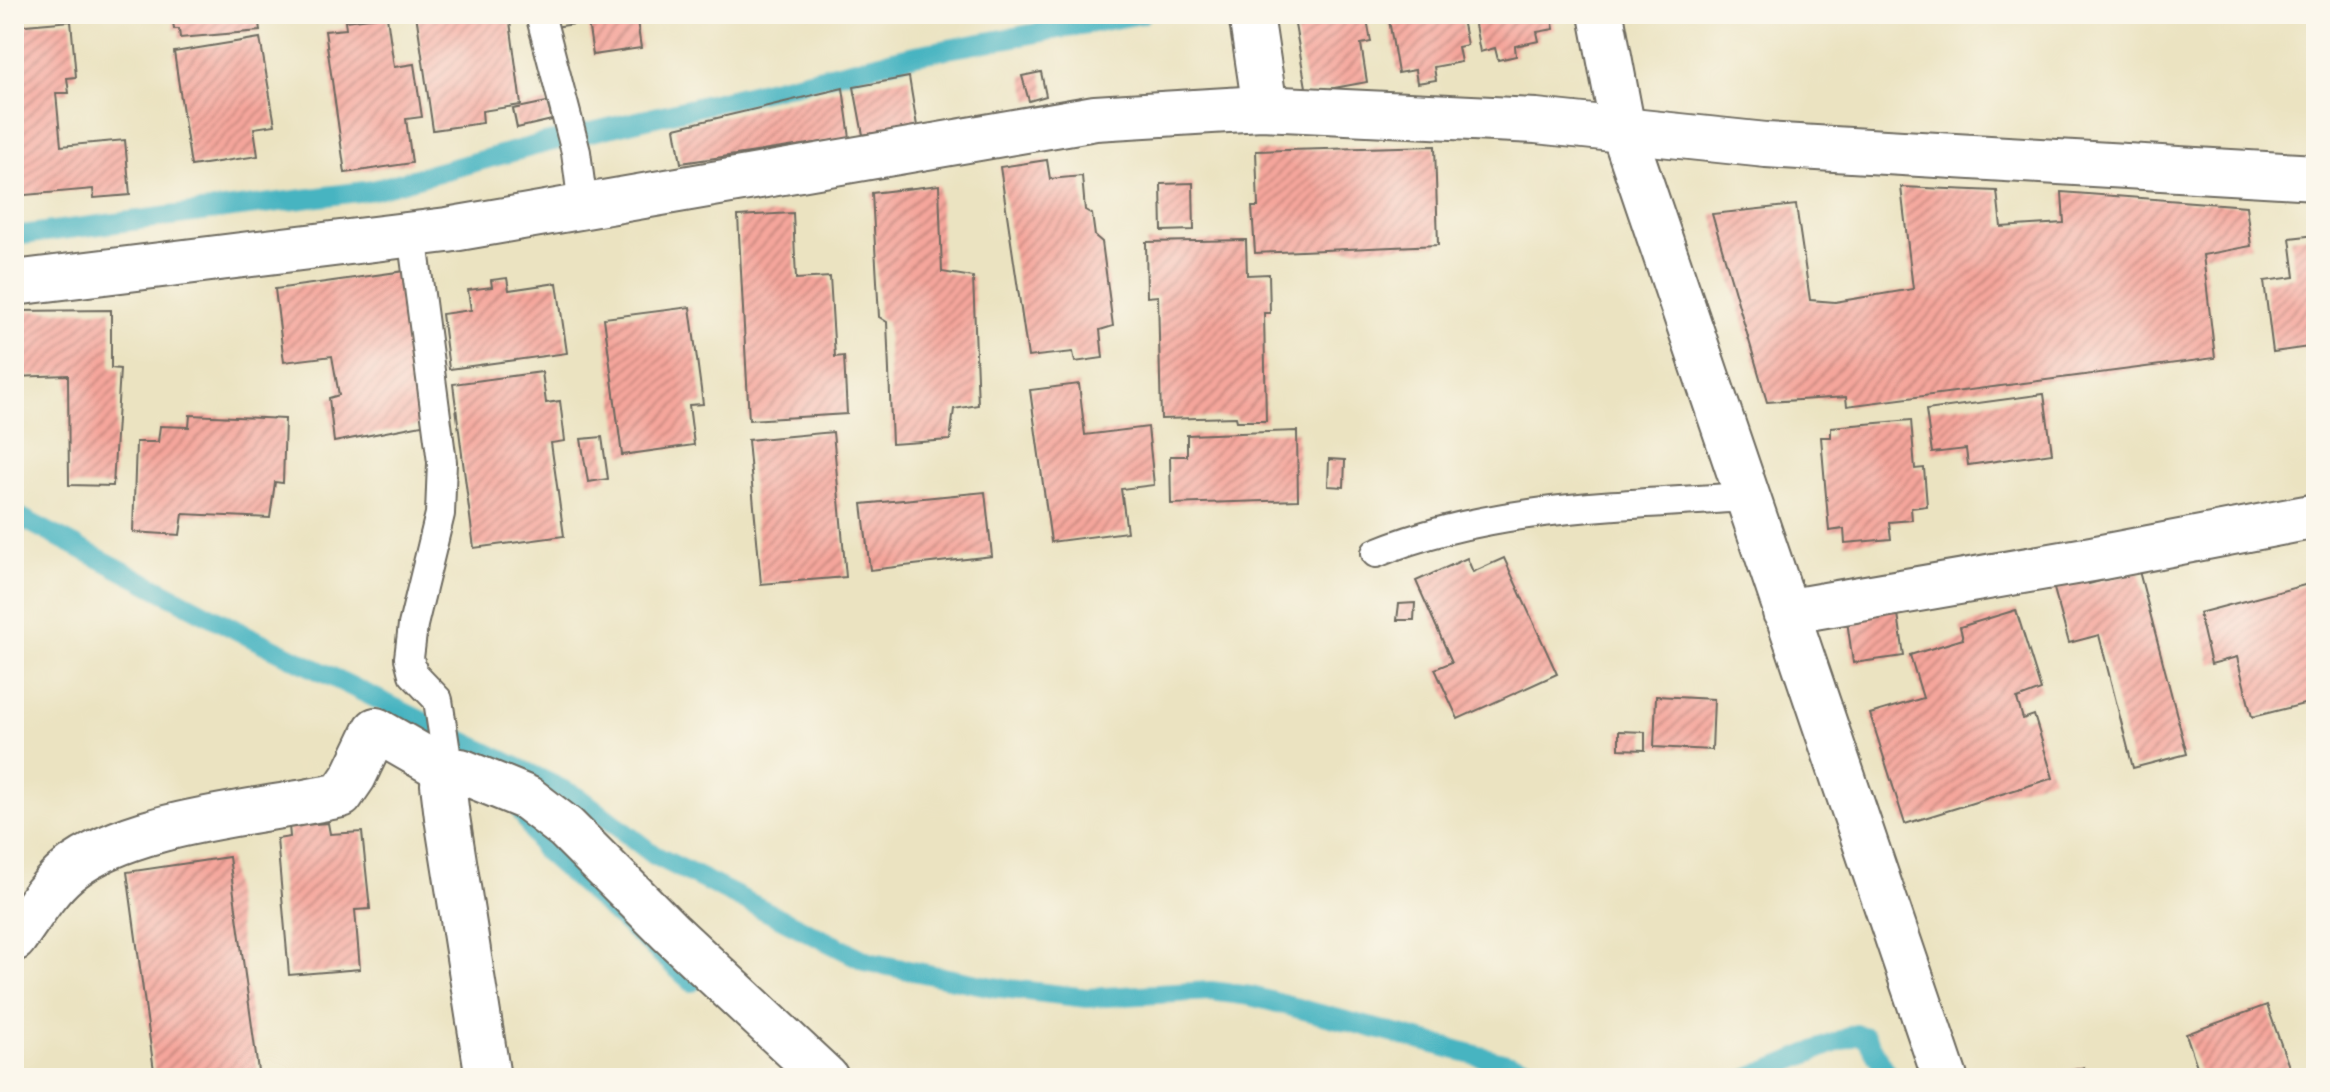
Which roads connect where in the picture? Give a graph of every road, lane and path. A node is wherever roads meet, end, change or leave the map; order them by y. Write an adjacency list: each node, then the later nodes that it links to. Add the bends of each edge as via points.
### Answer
1 (540, 14): 7 (lane, via 576,152)
2 (1251, 14): 4 (street)
3 (1601, 14): 5 (street)
4 (1265, 108): 5 (street); 7 (street, via 1095,118)
5 (1623, 130): 6 (street, via 1766,145); 10 (street)
6 (2316, 177)
7 (583, 206): 8 (street)
8 (412, 234): 9 (street); 14 (lane, via 442,462 440,514 409,658 413,674 438,700)
9 (14, 283)
10 (1746, 497): 12 (lane, via 1476,522); 13 (street)
11 (2316, 516): 13 (street)
12 (1376, 553)
13 (1785, 612): 18 (street)
14 (449, 772): 15 (street, via 376,730 341,795 143,834 94,855 66,873); 16 (street, via 443,784 447,817); 17 (street, via 461,771 527,798 566,828)
15 (14, 939)
16 (488, 1078)
17 (826, 1078)
18 (1945, 1078)

